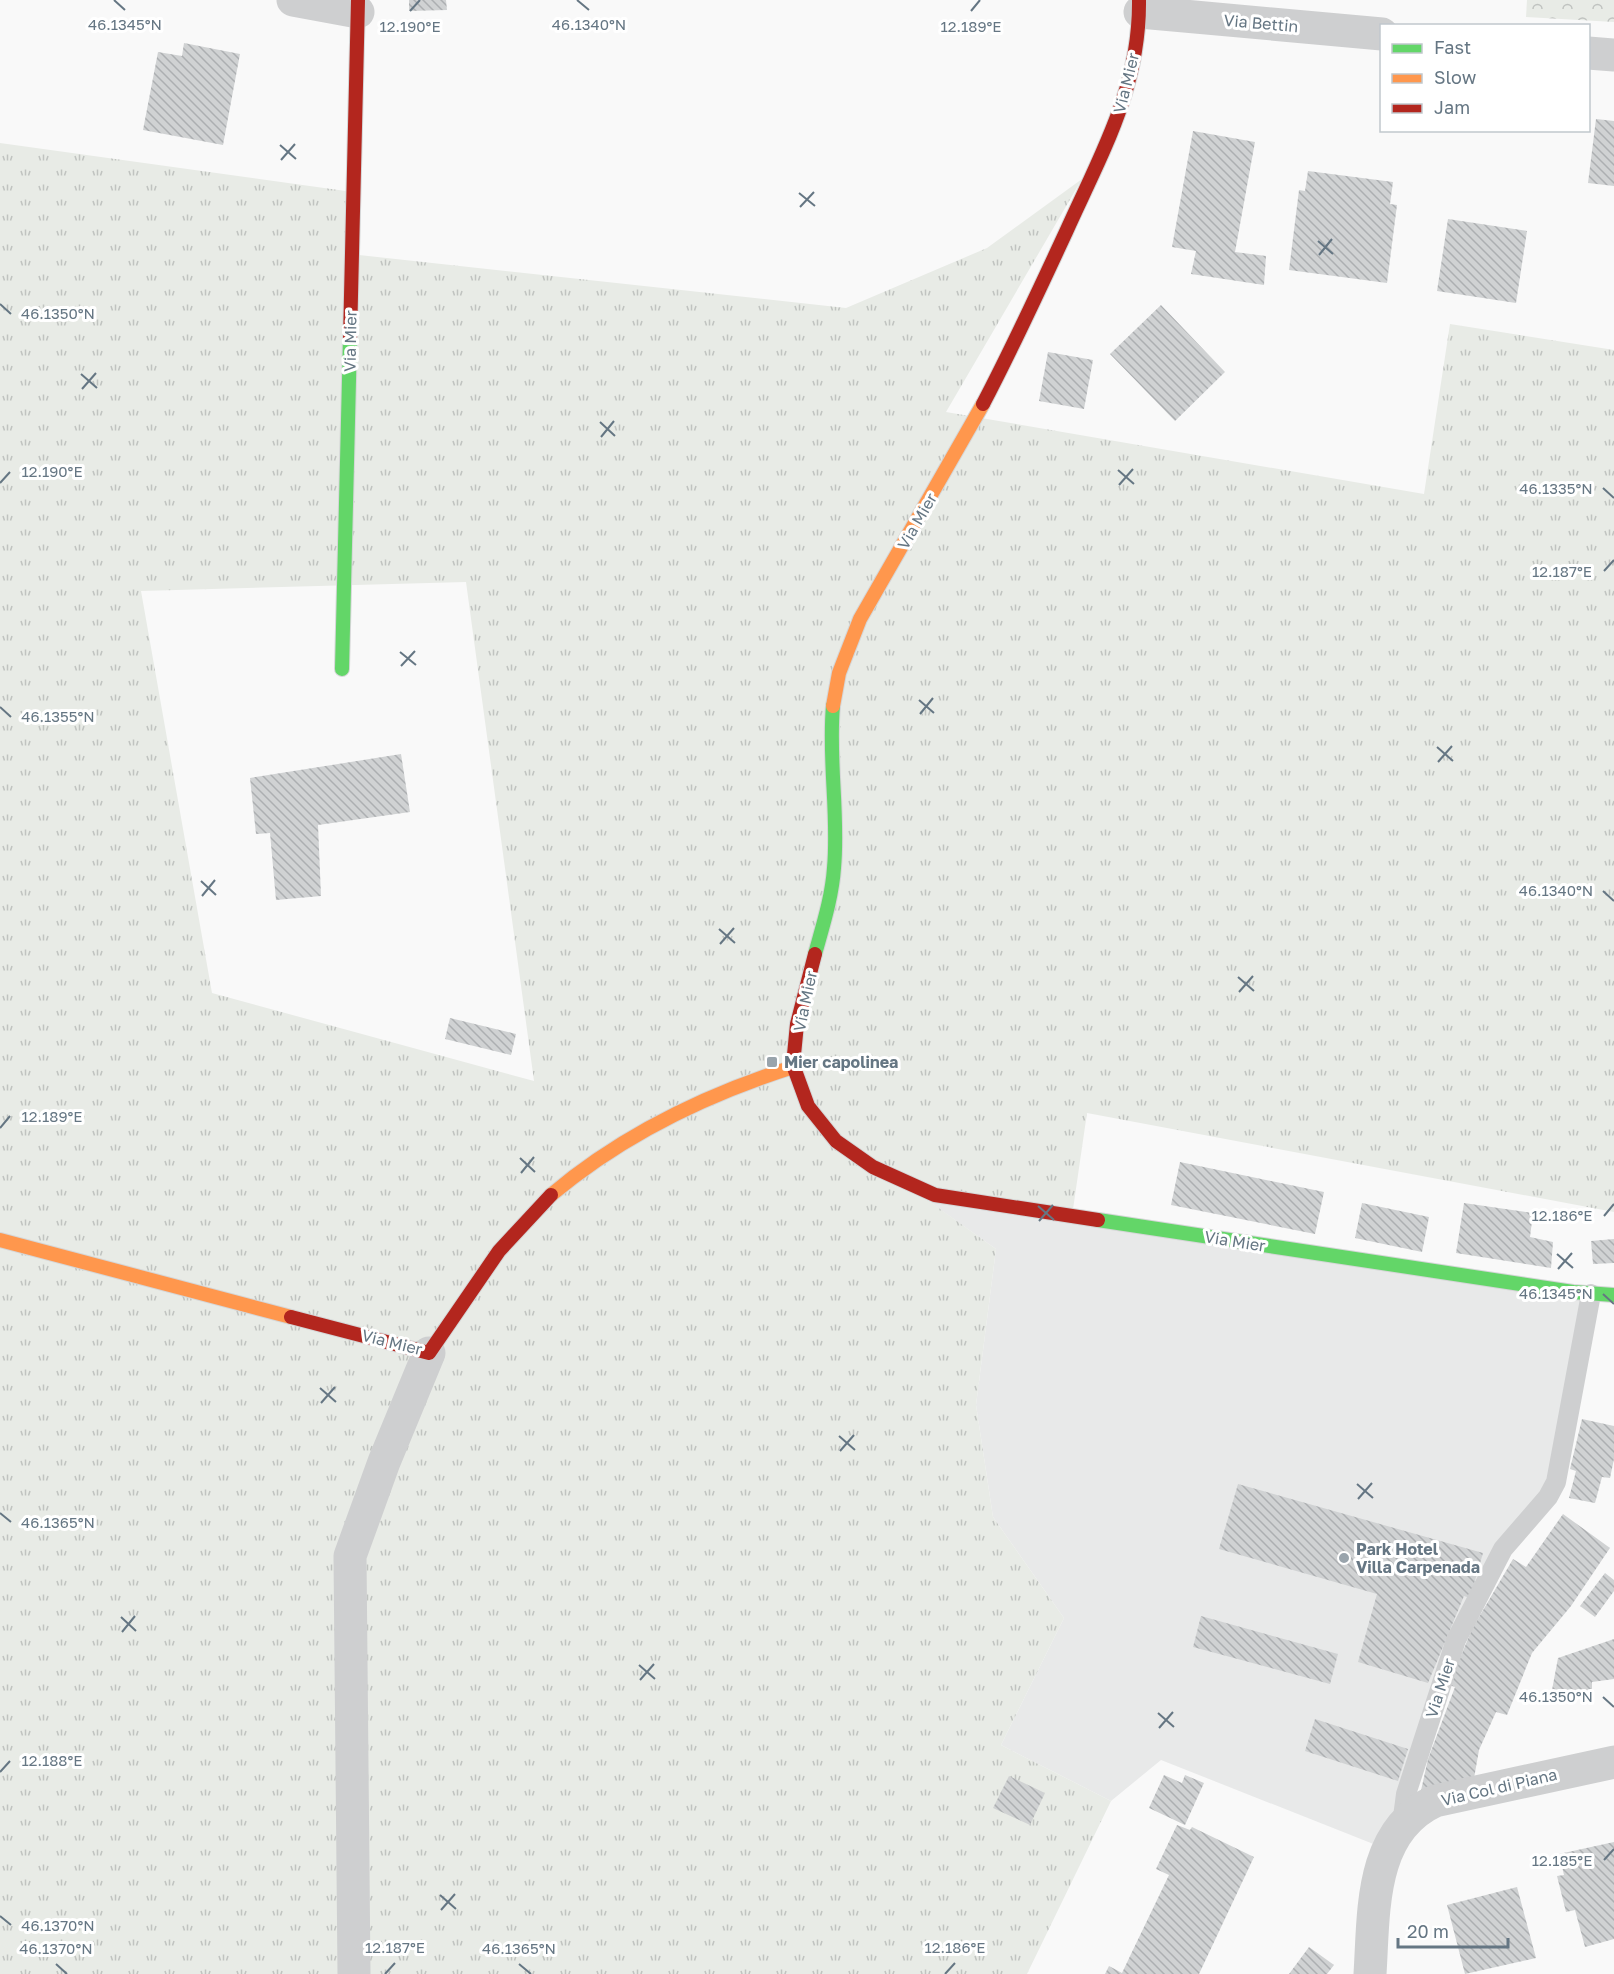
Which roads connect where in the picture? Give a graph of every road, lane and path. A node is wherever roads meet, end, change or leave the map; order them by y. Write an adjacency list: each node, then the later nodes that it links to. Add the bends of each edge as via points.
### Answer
1 (293, 0): 2 (street, Via Mier)
2 (358, 6): 7 (street, Via Mier)
3 (1139, 6): 4 (street, Via Bettin); 8 (street, Via Mier, via 1134,56 1121,109 1095,173 1042,287 947,470 879,584 838,675 830,729 837,838 831,892 800,1015)
4 (1380, 34)
5 (1590, 53): 6 (street)
6 (1614, 55)
7 (342, 669)
8 (793, 1067): 10 (street, Via Mier, via 803,1097 822,1128 861,1161 935,1195); 12 (street, Via Mier, via 760,1077 649,1129 566,1182 526,1220 478,1277)
9 (0, 1240): 12 (street, Via Mier)
10 (1591, 1294): 11 (street, Via Mier); 14 (lane, Via Mier, via 1556,1482 1548,1497 1503,1548 1456,1640 1406,1794)
11 (1614, 1295)
12 (429, 1353): 15 (street, via 350,1556)
13 (1614, 1762): 14 (street, Via Col di Piana, via 1435,1802 1422,1807)
14 (1402, 1825): 16 (street, Via Col di Piana, via 1384,1856 1379,1875)
15 (354, 1974)
16 (1370, 1974)

